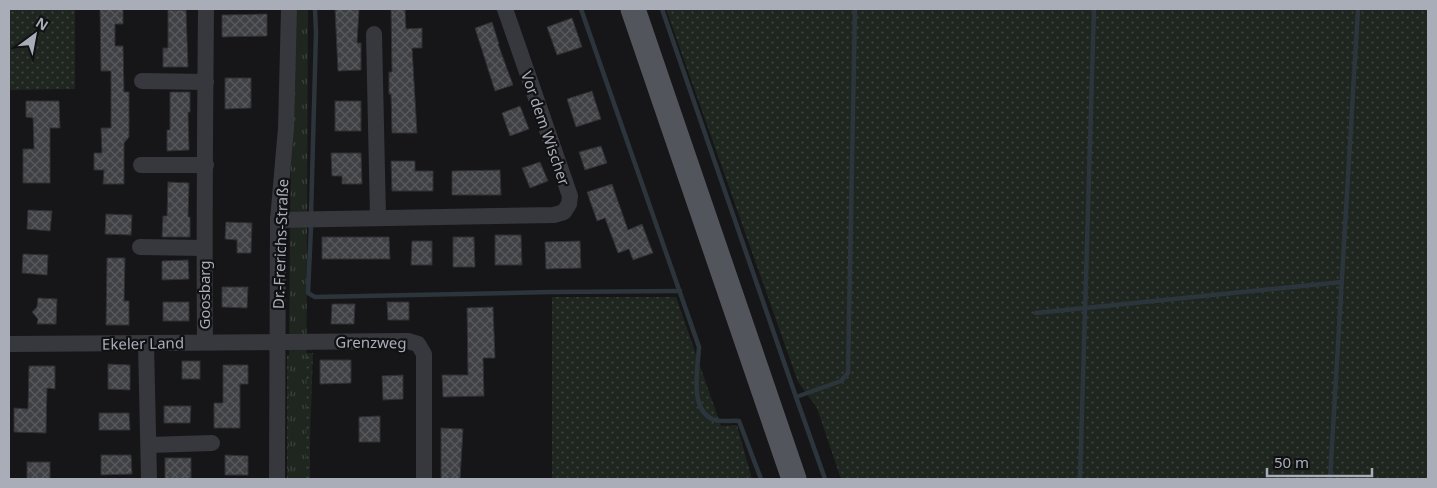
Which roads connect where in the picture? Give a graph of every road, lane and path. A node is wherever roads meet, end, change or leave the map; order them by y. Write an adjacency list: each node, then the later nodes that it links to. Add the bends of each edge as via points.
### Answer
1 (206, 9): 7 (street, Goosbarg)
2 (289, 9): 11 (street, Dr.-Frerichs-Straße, via 286,128)
3 (505, 9): 10 (street, Vor dem Wischer, via 570,196 569,204 564,212 554,215)
4 (633, 9): 23 (main road)
5 (374, 34): 10 (street)
6 (142, 81): 7 (street)
7 (206, 82): 9 (street, Goosbarg)
8 (141, 165): 9 (street)
9 (206, 165): 13 (street, Goosbarg)
10 (378, 217): 11 (street, Vor dem Wischer)
11 (278, 220): 15 (street, Dr.-Frerichs-Straße)
12 (140, 247): 13 (street, Goosbarg)
13 (204, 248): 14 (street, Goosbarg)
14 (204, 342): 15 (street, Ekeler Land); 16 (street, Ekeler Land)
15 (277, 342): 21 (street, Dr.-Frerichs-Straße); 22 (street, Grenzweg, via 408,341 418,344 424,354)
16 (146, 343): 17 (street, Ekeler Land); 19 (street)
17 (9, 344)
18 (212, 443): 19 (street)
19 (149, 445): 20 (street)
20 (149, 479)
21 (277, 479)
22 (424, 479)
23 (794, 479)

